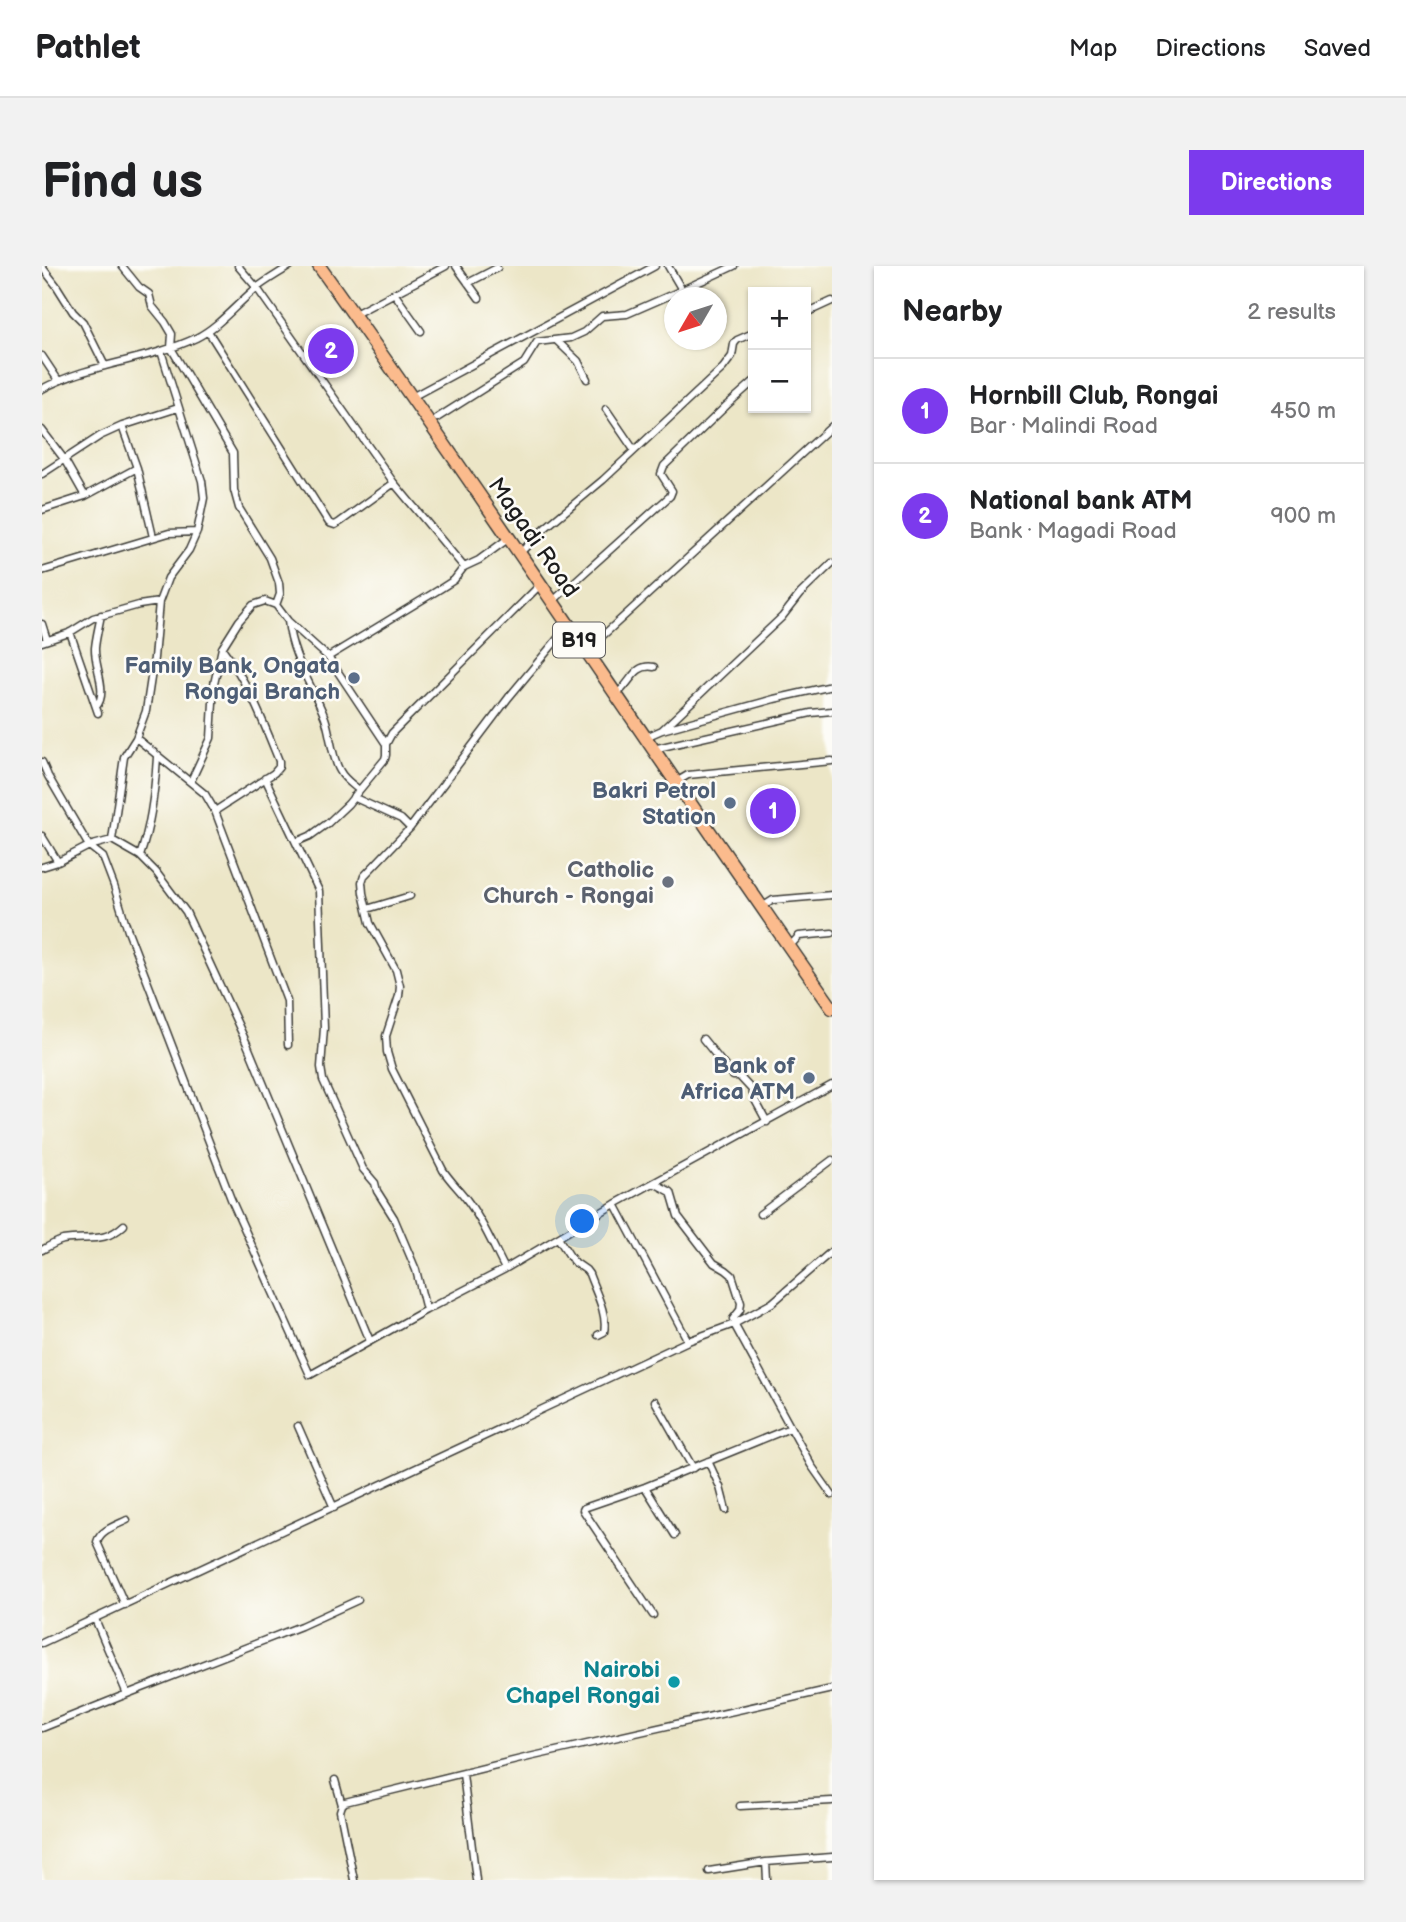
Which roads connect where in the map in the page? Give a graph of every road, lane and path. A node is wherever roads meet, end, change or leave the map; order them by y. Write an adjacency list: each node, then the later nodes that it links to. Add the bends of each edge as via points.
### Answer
1 (122, 266): 26 (street, via 149,294 172,334)
2 (238, 266): 15 (street)
3 (290, 266): 15 (street)
4 (318, 266): 21 (highway, Magadi Road / B19)
5 (446, 266): 16 (street)
6 (456, 266): 12 (street)
7 (655, 266): 34 (street)
8 (668, 266): 13 (street)
9 (734, 266): 14 (street)
10 (42, 267): 29 (street, via 83,322)
11 (497, 268): 12 (street)
12 (468, 283): 17 (street)
13 (680, 287)
14 (688, 287)
15 (257, 288): 22 (street); 45 (street)
16 (394, 293): 21 (street); 23 (street)
17 (479, 298)
18 (664, 298): 25 (street, via 627,314 602,316 584,332)
19 (832, 301): 20 (street)
20 (811, 311)
21 (353, 315): 34 (highway, Magadi Road / B19)
22 (208, 331): 26 (street); 45 (street, via 330,523 340,522)
23 (421, 331)
24 (748, 335): 41 (street, via 737,340 723,368)
25 (555, 340): 30 (street, via 578,361); 37 (street, via 537,342 524,363)
26 (171, 348): 27 (street); 58 (street, via 233,453 239,509 270,558 279,583)
27 (160, 351): 29 (street); 35 (street)
28 (42, 356): 31 (street)
29 (105, 366): 31 (street)
30 (587, 379)
31 (58, 380): 33 (street)
32 (748, 386): 56 (street, via 664,466 661,474 673,491 670,496)
33 (42, 389)
34 (412, 397): 50 (highway, Magadi Road / B19)
35 (178, 408): 38 (street); 48 (street, via 202,481 204,498)
36 (606, 409): 41 (street)
37 (438, 418)
38 (122, 426): 42 (street); 43 (street)
39 (832, 426): 66 (street)
40 (43, 434): 42 (street)
41 (634, 450): 51 (street)
42 (64, 459): 44 (street); 46 (street)
43 (138, 468): 46 (street); 49 (street)
44 (42, 474)
45 (394, 483): 53 (street)
46 (85, 496): 47 (street)
47 (42, 510)
48 (197, 532): 49 (street); 57 (street, via 168,578)
49 (153, 537): 54 (street)
50 (509, 538): 51 (highway, Magadi Road / B19); 53 (street)
51 (519, 554): 55 (highway, Magadi Road / B19)
52 (832, 563): 72 (street)
53 (464, 568): 67 (street, via 440,589)
54 (42, 570)
55 (541, 584): 56 (highway, Magadi Road / B19); 75 (street)
56 (553, 601): 62 (highway, Magadi Road / B19)
57 (159, 602): 59 (street); 73 (street, via 146,711)
58 (276, 605): 60 (street); 65 (street, via 265,601 253,605)
59 (101, 615): 63 (street); 63 (street, via 95,649 101,688 97,710)
60 (288, 621): 67 (street); 82 (street, via 290,640 323,712 339,770)
61 (42, 624): 64 (street)
62 (569, 625): 66 (highway, Magadi Road / B19); 85 (street)
63 (70, 632): 64 (street)
64 (45, 641)
65 (222, 648): 79 (street, via 253,699 279,761 279,767); 80 (street, via 214,684 211,738)
66 (586, 651): 70 (highway, Magadi Road / B19)
67 (328, 657): 75 (street)
68 (654, 667): 70 (street, via 636,671)
69 (832, 685): 72 (street)
70 (616, 694): 74 (highway, Magadi Road / B19)
71 (832, 711): 74 (street)
72 (662, 730): 74 (street)
73 (136, 738): 76 (street); 87 (street, via 124,757)
74 (650, 743): 81 (highway, Magadi Road / B19)
75 (386, 744): 82 (street, via 385,759)
76 (157, 757): 80 (street); 90 (street)
77 (832, 761): 81 (street, via 688,775)
78 (42, 762): 89 (street)
79 (265, 778): 84 (street); 88 (street)
80 (191, 782): 84 (street)
81 (676, 782): 95 (highway, Magadi Road / B19)
82 (359, 790): 83 (street)
83 (353, 797): 85 (street, via 401,819); 88 (street, via 328,823)
84 (215, 811): 101 (street, via 288,1001)
85 (410, 828): 96 (street, via 365,876)
86 (42, 836): 91 (street)
87 (112, 840): 89 (street); 90 (street)
88 (296, 842): 113 (street, via 319,891 323,1080 363,1169 394,1217 416,1270)
89 (89, 846): 91 (street); 116 (street, via 103,857 231,1199 310,1375)
90 (140, 856): 116 (street, via 186,912 247,1044)
91 (58, 862): 92 (street)
92 (42, 867)
93 (832, 895): 95 (street, via 773,901)
94 (410, 896): 96 (street)
95 (762, 907): 98 (highway, Magadi Road / B19)
96 (367, 909): 112 (street, via 400,986 386,1036 392,1069 443,1170 478,1217)
97 (832, 933): 98 (street, via 799,936)
98 (789, 947): 99 (highway, Magadi Road / B19)
99 (832, 1007)
100 (703, 1039): 103 (street, via 733,1076 739,1076 752,1090)
101 (288, 1045)
102 (832, 1085): 103 (street)
103 (766, 1122): 105 (street)
104 (832, 1160): 107 (street)
105 (654, 1183): 106 (street); 114 (street, via 671,1192 678,1216 714,1263 732,1275 741,1303)
106 (615, 1204): 109 (street); 117 (street)
107 (760, 1214)
108 (124, 1225): 110 (street, via 110,1236 60,1241)
109 (558, 1238): 112 (street); 115 (street, via 573,1261 589,1274 605,1327)
110 (42, 1250)
111 (832, 1251): 114 (street, via 772,1303)
112 (505, 1269): 113 (street)
113 (426, 1310): 116 (street)
114 (733, 1322): 117 (street); 120 (street)
115 (598, 1335)
116 (370, 1341)
117 (688, 1341): 125 (street)
118 (655, 1401): 122 (street)
119 (298, 1426): 125 (street)
120 (790, 1428): 121 (street); 124 (street)
121 (708, 1461): 122 (street); 126 (street)
122 (693, 1468): 123 (street)
123 (645, 1487): 128 (street); 131 (street, via 583,1510)
124 (832, 1495)
125 (334, 1508): 130 (street)
126 (726, 1510)
127 (127, 1520): 130 (street, via 97,1538)
128 (675, 1535)
129 (358, 1601): 135 (street)
130 (125, 1605): 132 (street)
131 (653, 1615)
132 (95, 1619): 133 (street); 135 (street)
133 (42, 1643)
134 (832, 1689): 137 (street)
135 (127, 1694): 136 (street)
136 (42, 1728)
137 (463, 1774): 140 (street); 146 (street)
138 (335, 1780): 140 (street)
139 (832, 1801): 141 (street)
140 (342, 1805): 145 (street)
141 (740, 1806)
142 (832, 1857): 143 (street)
143 (766, 1862): 144 (street); 147 (street)
144 (709, 1871)
145 (354, 1880)
146 (476, 1880)
147 (767, 1880)

